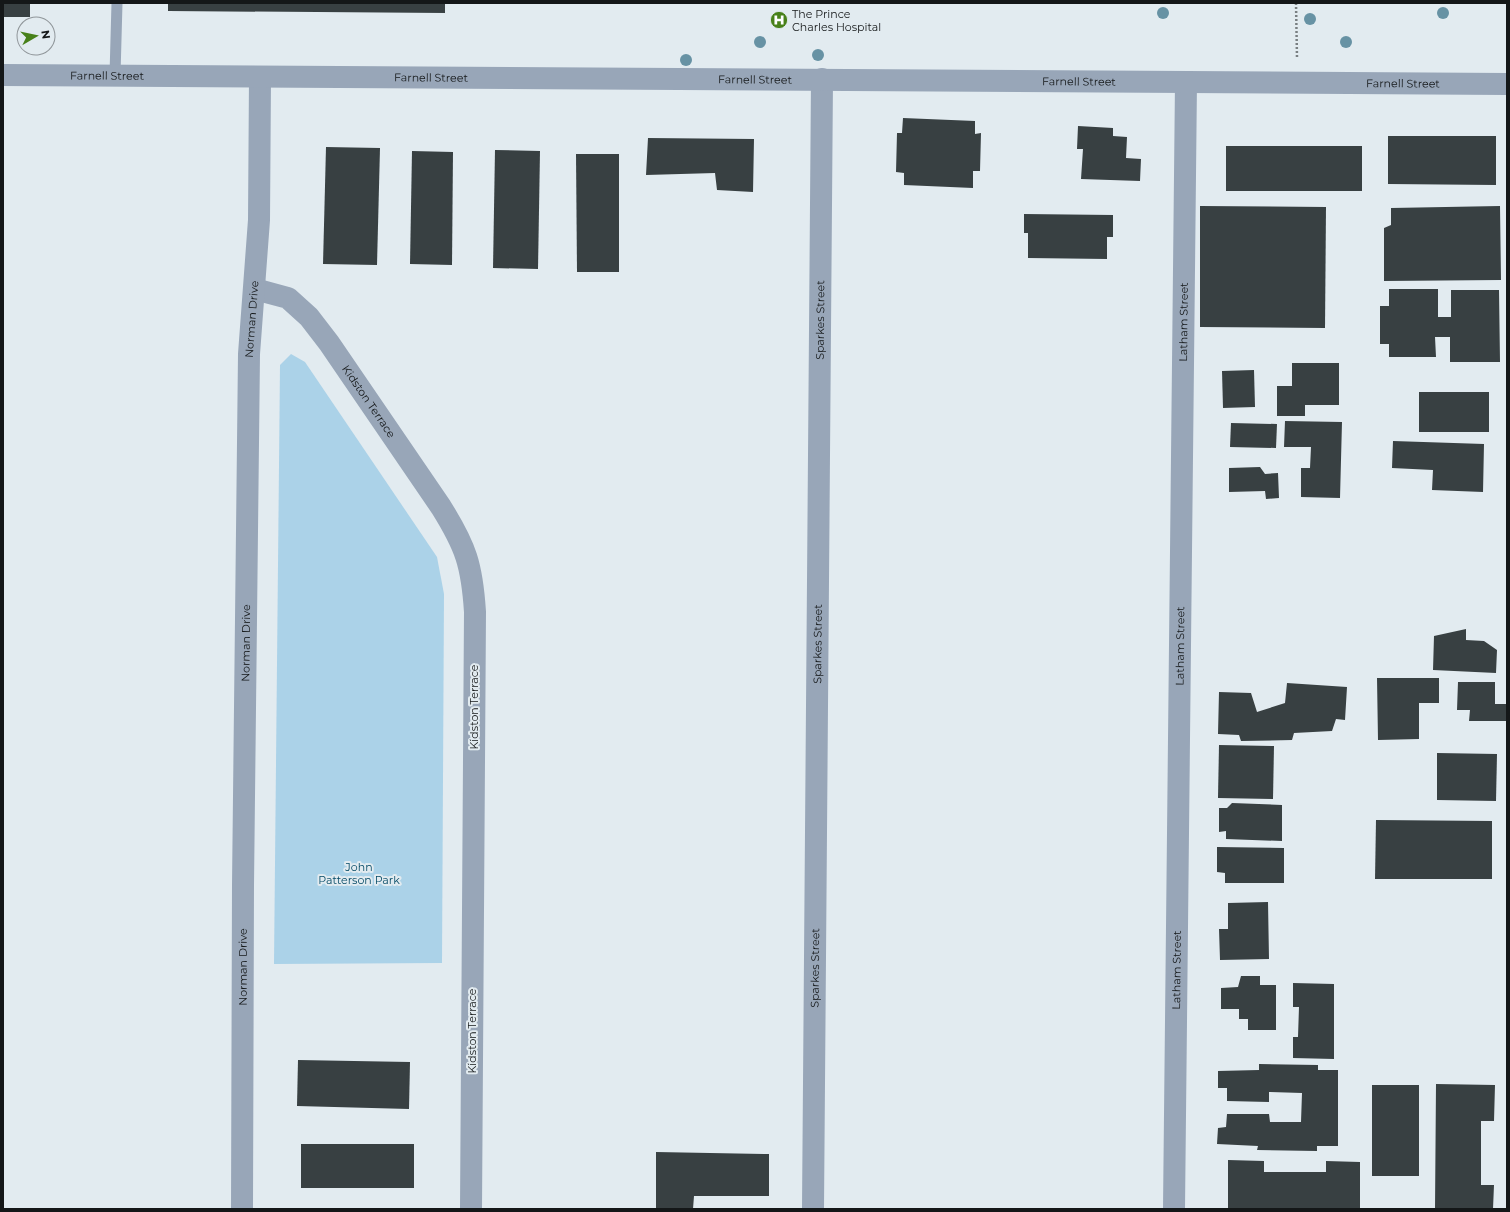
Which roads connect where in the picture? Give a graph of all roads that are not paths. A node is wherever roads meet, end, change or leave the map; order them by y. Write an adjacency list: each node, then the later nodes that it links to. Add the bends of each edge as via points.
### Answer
1 (117, 3): 3 (lane)
2 (3, 75): 3 (street, Farnell Street)
3 (115, 75): 4 (street, Farnell Street)
4 (260, 77): 5 (street, Farnell Street); 8 (street, Norman Drive, via 259,220)
5 (822, 79): 6 (street, Farnell Street); 11 (street, Sparkes Street)
6 (1186, 82): 7 (street, Farnell Street); 12 (street, Latham Street)
7 (1507, 84)
8 (255, 289): 9 (street, Norman Drive, via 249,354); 10 (street, Kidston Terrace, via 288,298 299,306 329,342 441,507 468,556 475,612)
9 (242, 1209)
10 (471, 1209)
11 (813, 1209)
12 (1174, 1209)

